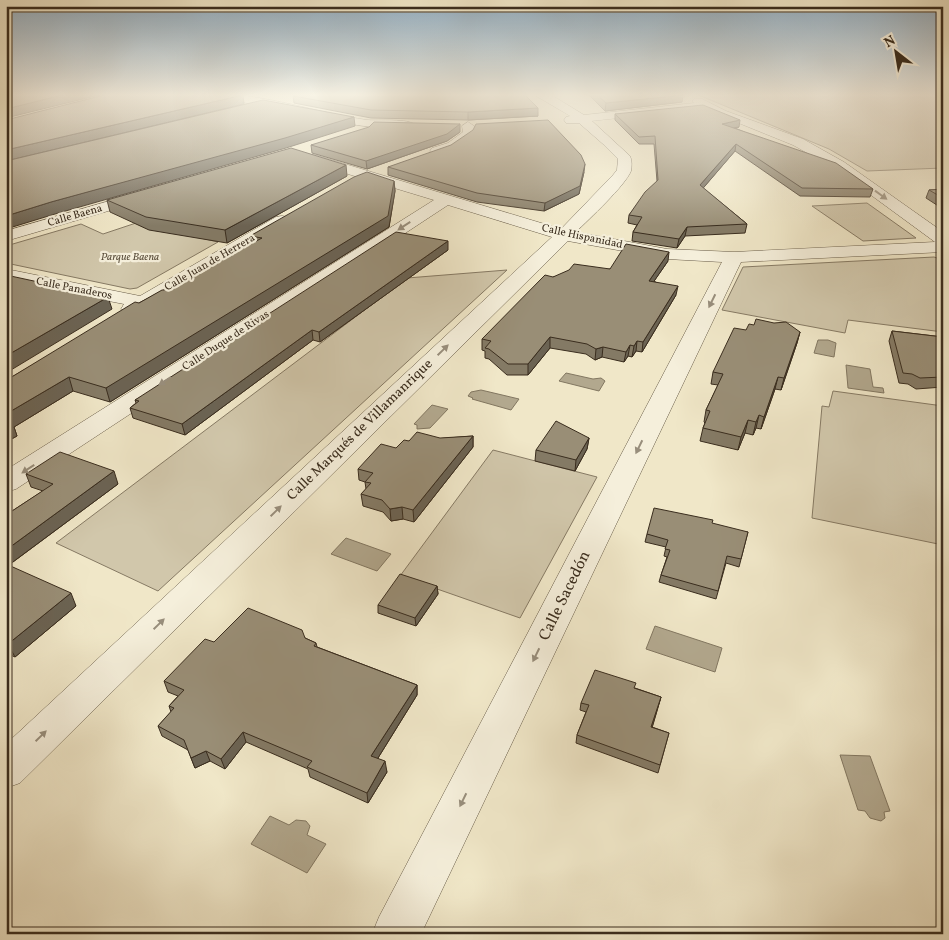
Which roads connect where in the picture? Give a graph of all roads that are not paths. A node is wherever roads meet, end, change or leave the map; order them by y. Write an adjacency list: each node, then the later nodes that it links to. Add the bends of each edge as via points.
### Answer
1 (463, 138): 5 (street, via 453,146)
2 (599, 138): 12 (street, Calle Marqués de Villamanrique, via 625,159 624,170)
3 (787, 138): 14 (street, one-way to 14, via 839,165)
4 (319, 144): 7 (street, Calle Hispanidad, via 297,151)
5 (418, 158)
6 (391, 167): 7 (street)
7 (367, 175): 8 (street); 10 (street, Calle Hispanidad)
8 (341, 187)
9 (159, 192): 13 (street, Calle Baena)
10 (445, 200): 12 (street, Calle Hispanidad); 20 (street, Calle Duque de Rivas, one-way to 20)
11 (298, 212): 18 (street, Calle Juan de Herrera)
12 (564, 235): 16 (street, Calle Hispanidad, via 667,254); 21 (street, Calle Marqués de Villamanrique, one-way to 12)
13 (6, 236)
14 (943, 240)
15 (943, 247): 16 (street, Calle Hispanidad)
16 (734, 258): 22 (street, Calle Sacedón, one-way to 22)
17 (6, 275): 18 (street, Calle Panaderos)
18 (142, 302): 19 (street, Calle Juan de Herrera)
19 (117, 318)
20 (6, 483)
21 (6, 770)
22 (396, 934)

